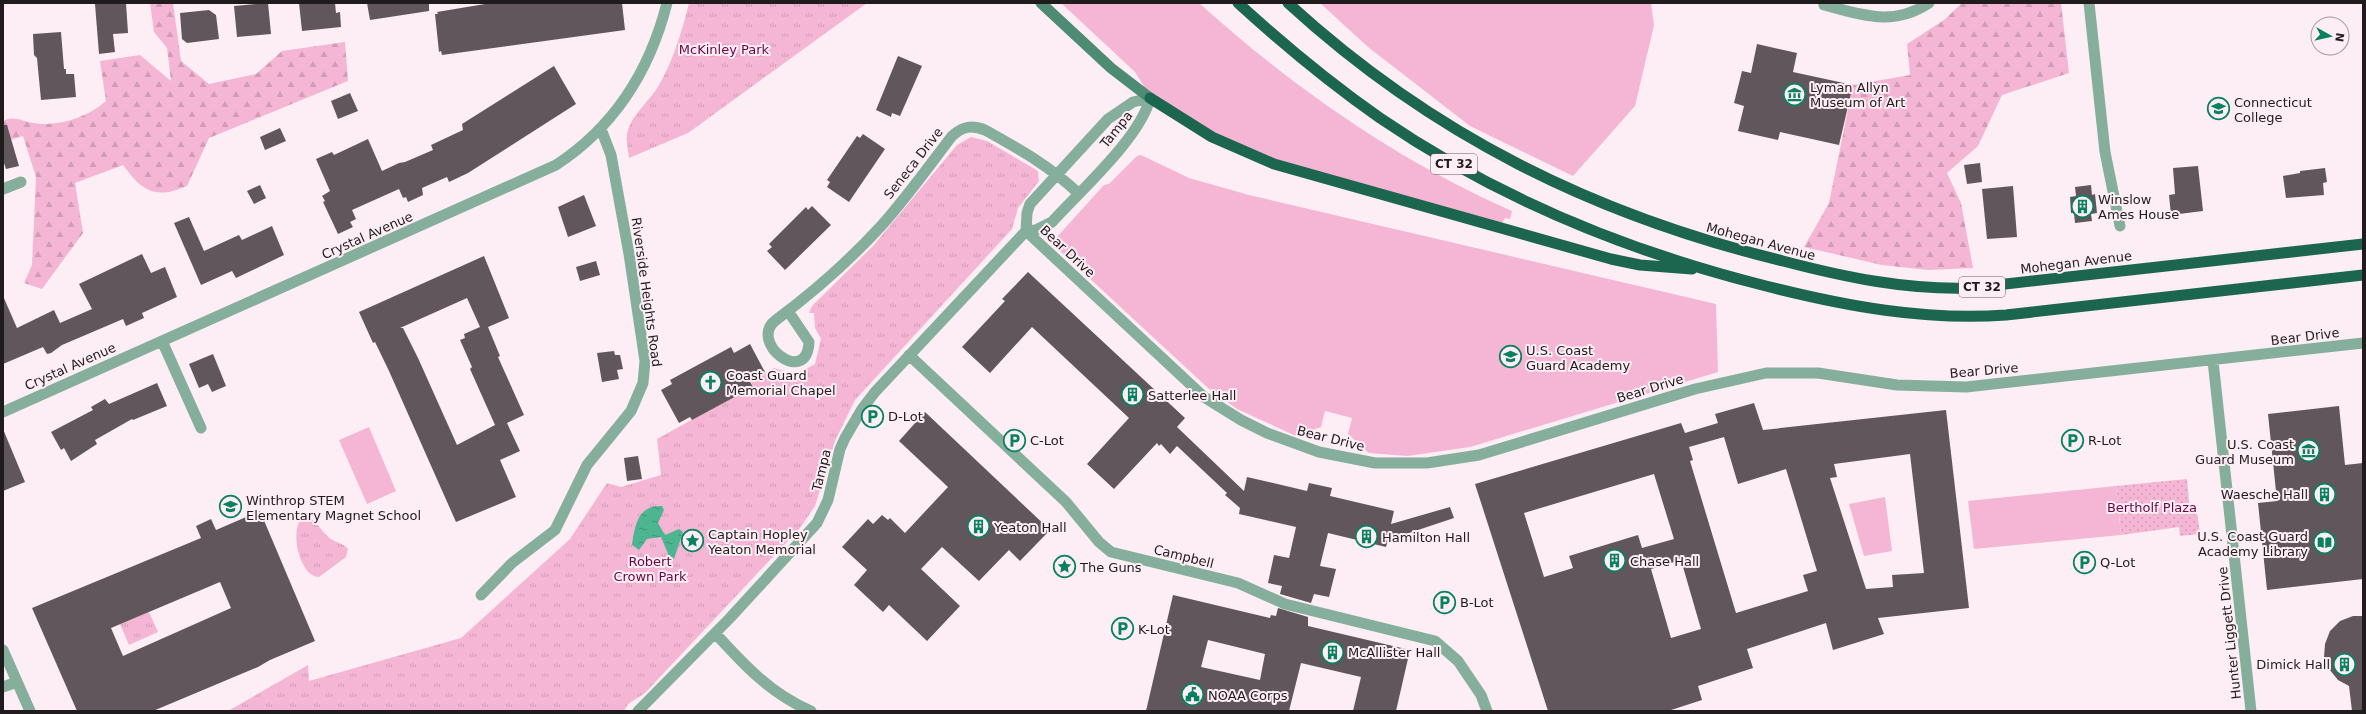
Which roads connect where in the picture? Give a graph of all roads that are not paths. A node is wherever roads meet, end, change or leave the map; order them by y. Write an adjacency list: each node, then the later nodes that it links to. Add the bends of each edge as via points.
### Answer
1 (667, 3): 9 (street, Crystal Avenue, via 657,39 641,73 633,88)
2 (1041, 3): 8 (main road, via 1106,63)
3 (1238, 3): 17 (highway, CT 32, via 1339,89 1438,155 1502,190 1568,221)
4 (1288, 3): 16 (highway, Mohegan Avenue / CT 32, via 1364,67 1457,130 1529,170 1610,207 1684,234 1809,268 1877,281 1943,288 2012,284)
5 (1824, 3): 6 (street, via 1884,18 1906,14)
6 (1930, 3)
7 (2089, 3): 14 (street, via 2106,152)
8 (1150, 98): 10 (street, Tampa, via 1119,109); 13 (street, Tampa, via 1147,112 1131,136); 17 (highway, via 1212,137 1254,156 1316,177 1611,259 1676,269)
9 (601, 129): 20 (street, Crystal Avenue, via 570,156 541,174); 26 (street, Riverside Heights Road, via 611,155 629,254 645,361 643,383 631,411 587,465 555,530 508,567)
10 (1058, 174): 13 (street, Seneca Drive); 15 (street, Tampa, via 1030,204); 19 (street, Seneca Drive, via 985,130 964,127 952,136 883,224 823,284)
11 (21, 182): 12 (street)
12 (3, 188)
13 (1078, 193): 15 (street, Tampa, via 1052,222 1036,230)
14 (2120, 226)
15 (1026, 231): 22 (street, Tampa); 23 (street, Bear Drive, via 1204,397 1222,410 1294,444 1375,463 1427,463 1479,455 1695,389 1766,373 1818,373 1897,385 1946,388)
16 (2363, 244)
17 (1702, 268): 18 (highway, CT 32, via 1854,306 1949,317 2006,314)
18 (2363, 275)
19 (788, 311)
20 (162, 341): 24 (street, Crystal Avenue); 25 (street)
21 (2363, 343): 23 (street, Bear Drive)
22 (909, 355): 27 (street, Tampa, via 875,392 853,423 840,449 828,500 816,523); 34 (street, Campbell, via 1066,502 1099,542 1111,552 1238,583 1285,604 1435,641 1458,661 1481,695)
23 (2213, 361): 35 (street, Hunter Liggett Drive)
24 (3, 412)
25 (201, 428)
26 (481, 595)
27 (715, 633): 32 (street, Tampa); 33 (street, via 760,680 777,693)
28 (3, 650): 29 (street)
29 (17, 682): 30 (street); 31 (street)
30 (3, 687)
31 (30, 711)
32 (638, 711)
33 (811, 711)
34 (1487, 711)
35 (2251, 711)

